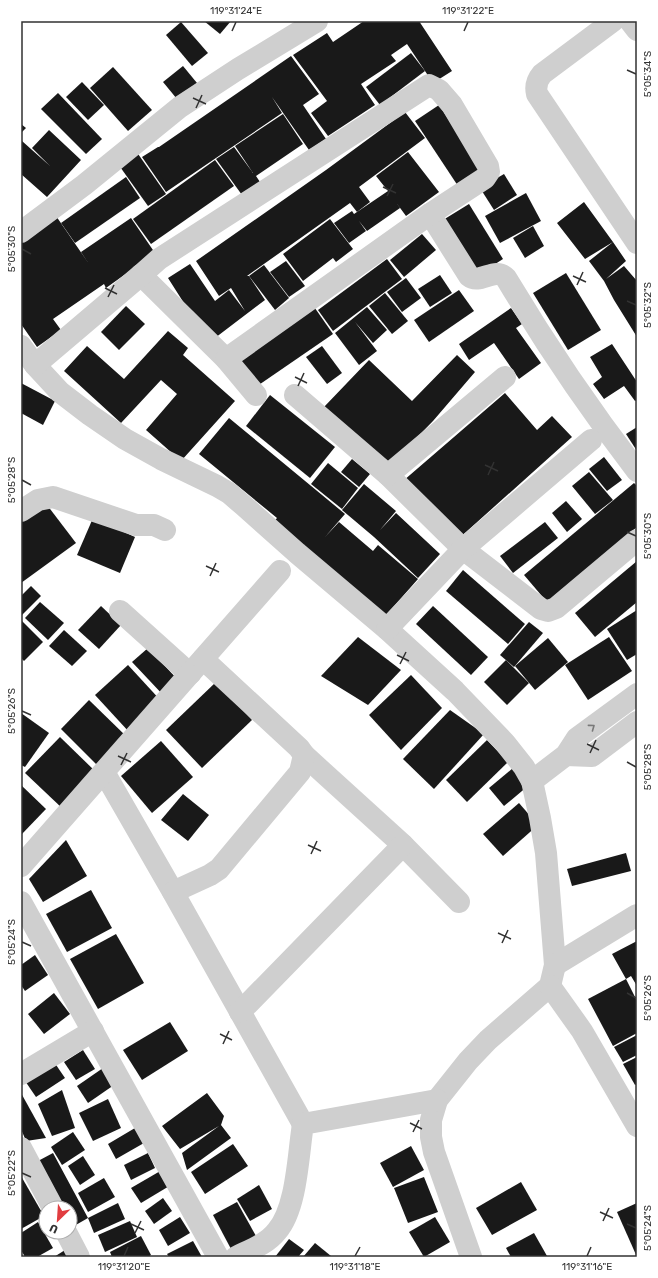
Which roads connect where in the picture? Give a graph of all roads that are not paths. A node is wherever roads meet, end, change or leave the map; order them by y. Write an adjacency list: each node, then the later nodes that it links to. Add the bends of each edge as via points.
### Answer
1 (316, 21): 6 (street, via 180,108)
2 (613, 21): 7 (street, via 542,74 536,90)
3 (630, 21): 4 (street)
4 (637, 30)
5 (430, 214): 8 (street, via 466,192 489,172 488,166 452,105 439,90 429,85 159,259); 10 (street); 16 (street, via 469,276 475,279 500,273 506,278 605,429)
6 (21, 232)
7 (637, 243)
8 (141, 275): 10 (street); 11 (street)
9 (21, 346): 11 (street)
10 (226, 359): 13 (street)
11 (35, 364): 24 (street, via 60,392 125,439 229,494)
12 (505, 377): 17 (street)
13 (256, 395)
14 (296, 395): 17 (street)
15 (591, 440): 21 (street)
16 (637, 471)
17 (388, 476): 21 (street)
18 (21, 511): 19 (street, via 38,500 53,497 136,525 154,525)
19 (165, 530)
20 (637, 540): 21 (street, via 556,608 548,610 541,609)
21 (463, 549): 24 (street)
22 (280, 570): 25 (street)
23 (120, 611): 25 (street)
24 (387, 629): 31 (street, via 455,691 505,743)
25 (197, 667): 28 (street, via 299,748); 30 (street)
26 (637, 694): 29 (street, one-way to 26, via 577,738)
27 (637, 722): 29 (street, via 592,756)
28 (304, 755): 32 (street); 34 (street, via 300,772 219,868 210,875)
29 (566, 755): 31 (street)
30 (104, 772): 33 (street); 34 (street)
31 (532, 781): 38 (street, via 546,853)
32 (403, 845): 36 (street); 40 (street)
33 (21, 866)
34 (173, 892): 40 (street)
35 (21, 902): 41 (street)
36 (459, 902)
37 (637, 915): 38 (street)
38 (555, 965): 39 (street)
39 (550, 986): 43 (street, via 488,1040); 45 (street, via 582,1031)
40 (240, 1012): 44 (street)
41 (93, 1031): 42 (street); 50 (street)
42 (21, 1074)
43 (437, 1100): 44 (street); 52 (street, via 431,1120 430,1137)
44 (302, 1124): 51 (street, via 293,1194 287,1216 277,1232 264,1243)
45 (637, 1126)
46 (21, 1148): 47 (street)
47 (49, 1200)
48 (70, 1240): 49 (street)
49 (79, 1257)
50 (218, 1257)
51 (236, 1257)
52 (471, 1257)

